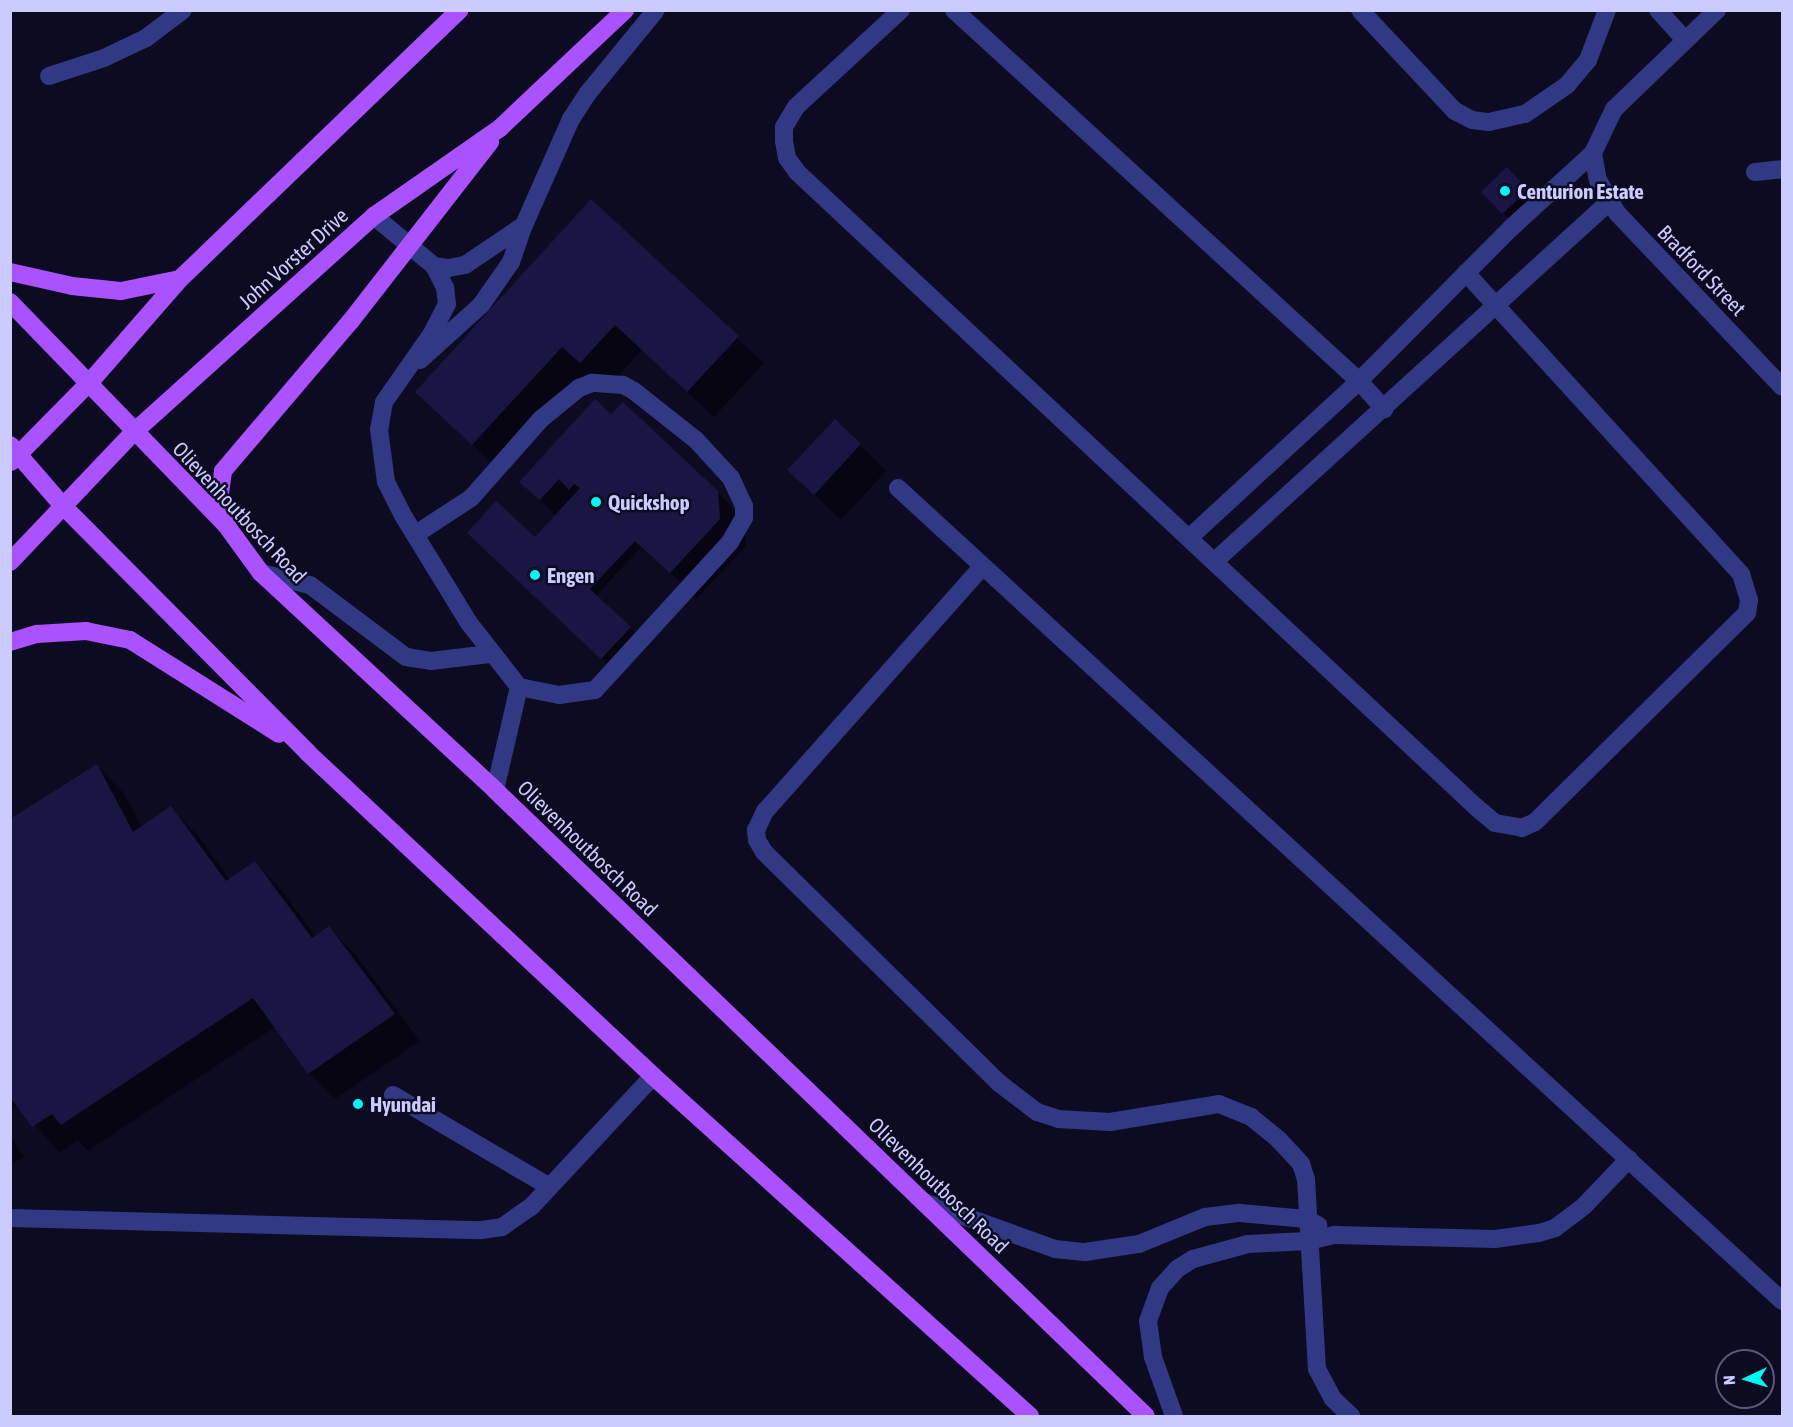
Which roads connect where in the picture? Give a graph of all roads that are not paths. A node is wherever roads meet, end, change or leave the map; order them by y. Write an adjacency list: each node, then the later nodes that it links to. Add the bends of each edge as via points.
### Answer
1 (183, 10): 12 (street, via 146,38 104,58)
2 (460, 10): 24 (main road)
3 (625, 10): 13 (main road, John Vorster Drive)
4 (656, 10): 19 (street, via 588,93 572,119)
5 (901, 10): 38 (street, via 796,107 784,128 787,158)
6 (954, 10): 28 (street)
7 (1360, 10): 8 (street, via 1455,111 1472,120 1490,122 1525,114 1567,85 1588,60)
8 (1607, 10)
9 (1658, 10): 11 (street)
10 (1717, 10): 11 (street)
11 (1684, 40): 14 (street, via 1608,117)
12 (49, 76)
13 (500, 128): 18 (main road, John Vorster Drive); 20 (main road)
14 (1593, 153): 17 (street, Bradford Street, via 1598,180); 23 (street)
15 (1782, 169): 16 (street)
16 (1755, 172)
17 (1609, 202): 26 (street); 30 (street, Bradford Street)
18 (374, 216): 20 (street); 32 (main road, John Vorster Drive)
19 (524, 225): 21 (street, via 465,265); 27 (street, via 511,262 480,305 436,348)
20 (408, 246): 21 (street); 36 (main road, via 224,471 220,493)
21 (434, 266): 27 (street, via 445,288 447,304)
22 (10, 272): 24 (main road, via 72,286 121,291)
23 (1466, 273): 26 (street); 28 (street)
24 (180, 279): 29 (main road)
25 (10, 302): 29 (main road, Olievenhoutbosch Road)
26 (1495, 309): 31 (street); 39 (street, via 1741,574 1749,600 1747,613 1535,822 1522,828 1507,827 1485,816)
27 (406, 370): 37 (street, via 384,402 379,443 386,482)
28 (1359, 381): 31 (street); 38 (street)
29 (90, 382): 32 (main road, Olievenhoutbosch Road); 33 (main road)
30 (1782, 387)
31 (1384, 409): 39 (street)
32 (134, 432): 35 (main road, John Vorster Drive); 36 (main road, Olievenhoutbosch Road)
33 (13, 454): 35 (main road)
34 (897, 488): 41 (street)
35 (63, 506): 40 (main road, John Vorster Drive); 46 (main road)
36 (225, 525): 42 (main road, Olievenhoutbosch Road)
37 (416, 534): 44 (street); 45 (street, via 471,498 541,419 579,388 592,384 623,385 634,391 696,440 731,478 744,506 744,518 730,542 615,672 595,690 575,695)
38 (1190, 537): 39 (street)
39 (1215, 561)
40 (10, 562)
41 (982, 567): 50 (street); 54 (street, via 765,811 756,830 757,840 764,852 1018,1099 1037,1112 1078,1122 1141,1120 1212,1104 1230,1106 1272,1134 1301,1164 1306,1179)
42 (261, 573): 44 (street, via 310,585 406,657 431,661); 47 (main road, Olievenhoutbosch Road)
43 (10, 642): 46 (main road, via 38,634 86,632 130,640)
44 (490, 654): 45 (street)
45 (519, 687): 47 (street)
46 (308, 753): 48 (main road)
47 (495, 790): 52 (main road, Olievenhoutbosch Road)
48 (653, 1076): 51 (street); 58 (main road)
49 (393, 1095): 51 (street)
50 (1629, 1159): 55 (street, via 1572,1216 1539,1233 1495,1239); 57 (street)
51 (548, 1186): 53 (street, via 517,1220 480,1230)
52 (924, 1202): 54 (street, via 1055,1250 1085,1252 1139,1244 1205,1218 1240,1213); 59 (main road, Olievenhoutbosch Road)
53 (10, 1218)
54 (1307, 1219): 55 (street); 56 (street)
55 (1335, 1235): 56 (street)
56 (1308, 1241): 60 (street, via 1210,1252 1177,1269 1160,1288 1148,1320 1149,1340); 61 (street, via 1317,1369 1333,1399)
57 (1782, 1301)
58 (1030, 1416)
59 (1146, 1416)
60 (1174, 1416)
61 (1351, 1416)

